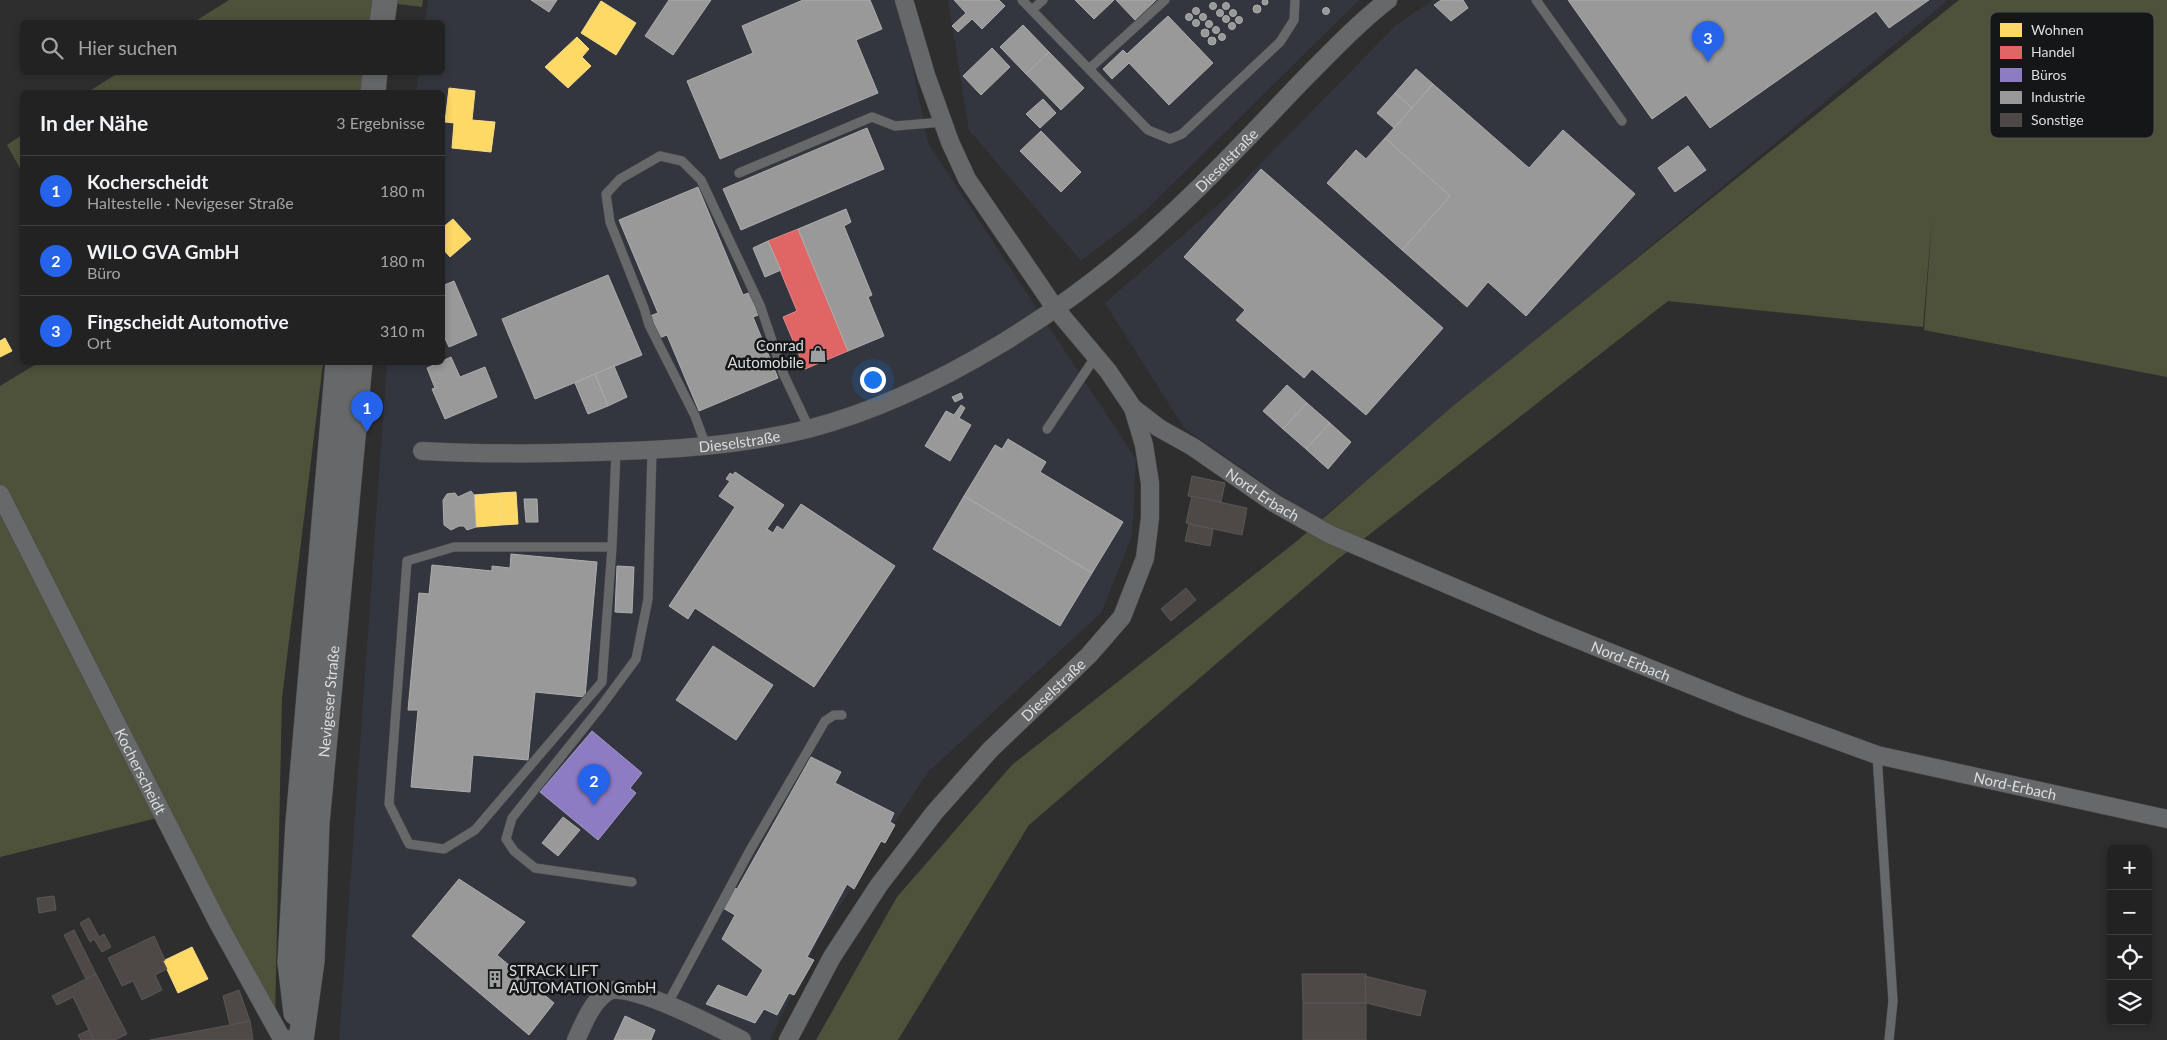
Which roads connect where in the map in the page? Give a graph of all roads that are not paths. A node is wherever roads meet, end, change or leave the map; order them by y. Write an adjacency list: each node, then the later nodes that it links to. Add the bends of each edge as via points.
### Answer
1 (385, 0): 11 (main road)
2 (393, 0): 12 (main road)
3 (904, 0): 19 (street, Dieselstraße)
4 (1022, 0): 10 (lane)
5 (1043, 0): 10 (lane)
6 (1165, 0): 13 (lane)
7 (1295, 0): 13 (lane, via 1294,20 1280,42 1182,134 1170,139 1148,130)
8 (1388, 0): 21 (street, Dieselstraße, via 1346,37 1166,219)
9 (1536, 0): 18 (lane)
10 (1032, 10): 13 (lane)
11 (382, 20)
12 (391, 20)
13 (1089, 69)
14 (375, 75): 16 (main road)
15 (387, 75): 17 (main road)
16 (373, 90)
17 (385, 90)
18 (1622, 121)
19 (943, 122): 20 (lane, via 895,126 872,117); 21 (street, Dieselstraße, via 967,179)
20 (738, 173)
21 (1056, 308): 22 (street, Dieselstraße); 26 (street, Dieselstraße, via 992,349 935,380 872,407)
22 (1096, 356): 25 (street, Dieselstraße); 27 (lane)
23 (338, 365): 41 (main road, Nevigeser Straße, via 313,629 290,962)
24 (360, 365): 41 (main road, Nevigeser Straße, via 317,823 312,961)
25 (1133, 408): 35 (street, Nord-Erbach, via 1274,503 1329,534 1529,620 1725,699); 44 (street, Dieselstraße, via 1150,483 1150,518 1145,558 1122,617 1090,656 990,750 934,813 879,885 832,957)
26 (809, 428): 28 (street, Dieselstraße); 28 (lane, via 783,374 760,305 701,180 682,161 660,156 620,179 606,194 610,222 649,325 695,416)
27 (1047, 429)
28 (706, 446): 30 (street, Dieselstraße)
29 (422, 451): 31 (street, Dieselstraße, via 490,455)
30 (652, 451): 31 (street, Dieselstraße); 37 (lane, via 648,599 636,659 512,818 506,839 514,851 535,868)
31 (616, 452): 33 (lane)
32 (0, 494): 40 (street, Kocherscheidt, via 218,923 281,1037)
33 (612, 547): 33 (lane, via 454,547 407,561 388,804 409,844 444,849 475,830 602,682)
34 (842, 715): 38 (lane, via 834,715 825,721 749,852)
35 (1877, 755): 36 (street, Nord-Erbach); 45 (lane, via 1893,1001)
36 (2167, 819)
37 (632, 882)
38 (667, 1005): 39 (street); 42 (street, via 616,988 596,1004)
39 (720, 1035): 43 (street)
40 (290, 1040)
41 (300, 1040)
42 (576, 1040)
43 (742, 1040)
44 (788, 1040)
45 (1890, 1040)

